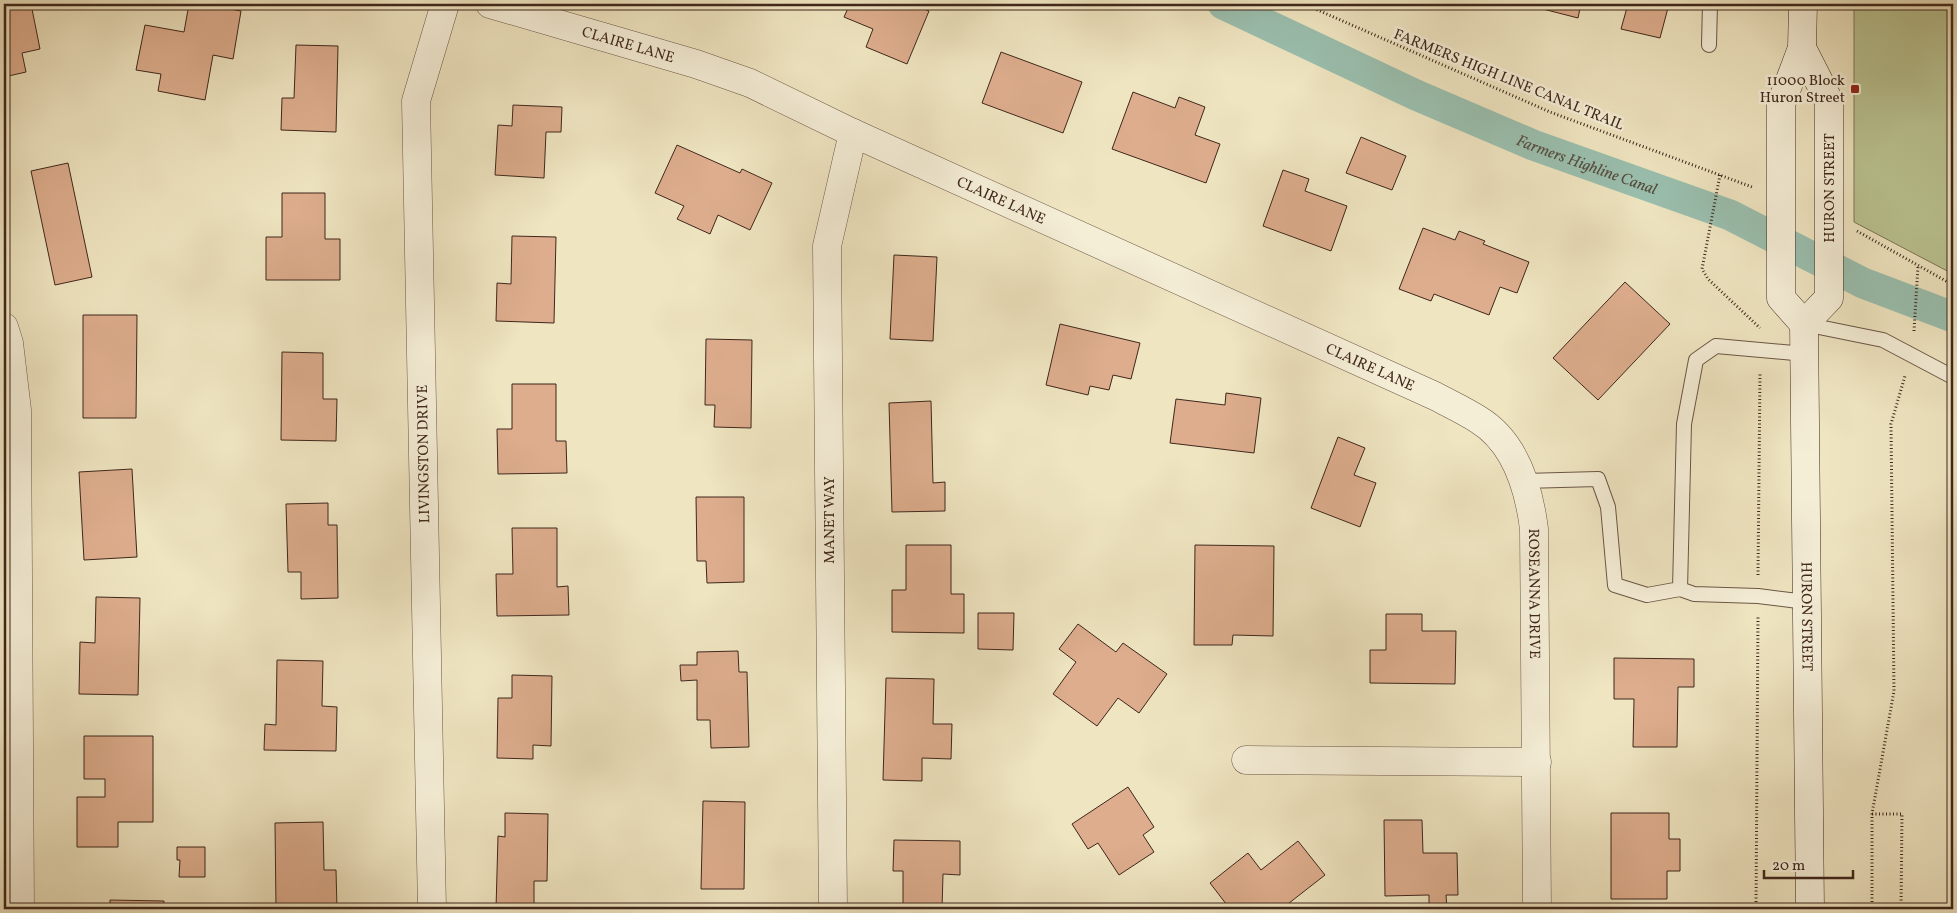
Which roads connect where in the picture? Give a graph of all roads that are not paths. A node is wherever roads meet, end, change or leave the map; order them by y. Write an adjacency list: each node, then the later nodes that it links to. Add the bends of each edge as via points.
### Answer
1 (445, 4): 19 (street, LIVINGSTON DRIVE, via 416,101)
2 (490, 4): 7 (street, CLAIRE LANE, via 750,83)
3 (1710, 4): 5 (lane)
4 (1803, 4): 6 (street, HURON STREET)
5 (1709, 45)
6 (1802, 48): 8 (street, HURON STREET, via 1781,104 1780,298); 8 (street, HURON STREET, via 1829,101 1830,218 1829,298)
7 (853, 133): 12 (street, CLAIRE LANE, via 1426,392 1480,420); 20 (street, MANET WAY, via 827,246)
8 (1804, 324): 10 (street, HURON STREET); 11 (lane, via 1883,340)
9 (4, 327): 18 (street, via 17,410)
10 (1805, 354): 14 (lane, via 1716,346 1696,360 1684,424); 15 (street, HURON STREET)
11 (1953, 377)
12 (1496, 434): 13 (street, ROSEANNA DRIVE)
13 (1524, 480): 14 (lane, via 1598,478 1608,507 1616,585 1647,595); 17 (street, ROSEANNA DRIVE, via 1534,530)
14 (1680, 589): 15 (lane, via 1694,594 1758,596)
15 (1806, 602): 22 (street, HURON STREET)
16 (1246, 760): 17 (street)
17 (1537, 762): 21 (street, ROSEANNA DRIVE)
18 (20, 909)
19 (432, 909)
20 (833, 909)
21 (1537, 909)
22 (1810, 909)

